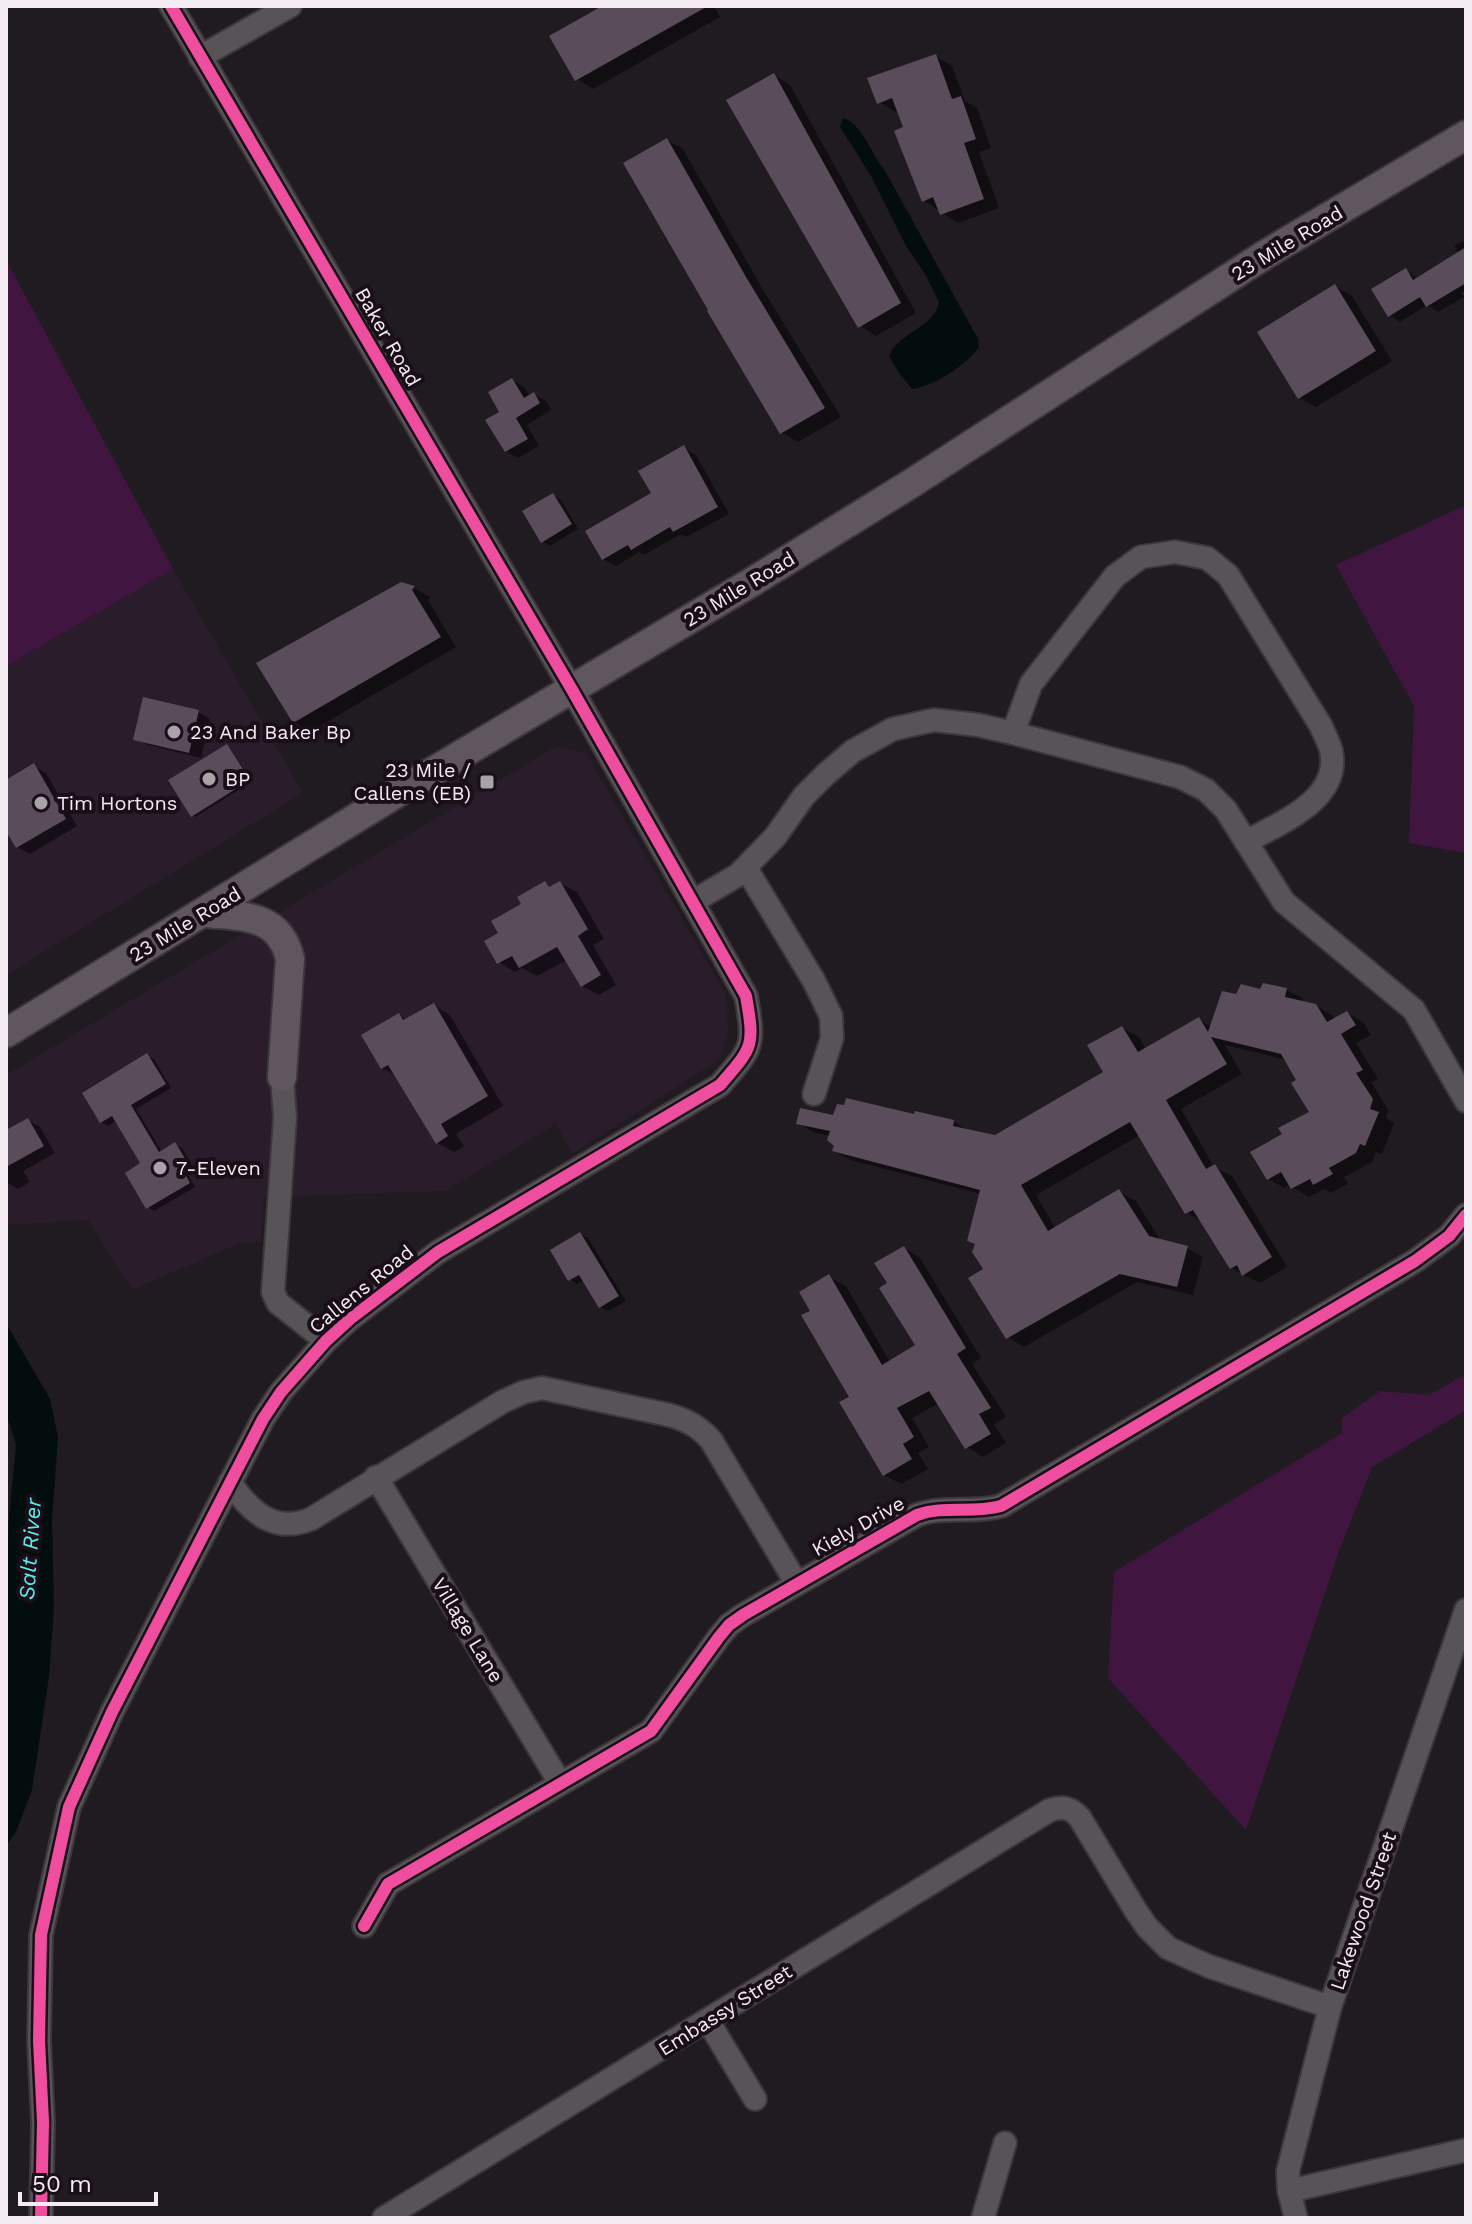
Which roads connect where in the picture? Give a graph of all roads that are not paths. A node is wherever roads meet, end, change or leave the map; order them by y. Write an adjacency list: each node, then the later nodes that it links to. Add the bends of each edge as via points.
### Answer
1 (171, 6): 3 (street, Baker Road)
2 (290, 6): 3 (street)
3 (200, 57): 5 (street, Baker Road)
4 (1466, 135): 5 (main road, 23 Mile Road, via 1266,254 752,582)
5 (571, 688): 9 (street, Callens Road); 10 (main road, 23 Mile Road)
6 (1013, 733): 7 (street, via 1180,777 1206,790); 7 (street, via 1031,684 1115,576 1141,557 1175,552 1207,558 1228,575 1321,726 1331,752 1330,773 1320,795); 8 (street, via 934,720 893,729 853,751 826,774)
7 (1246, 842): 14 (street, via 1284,902 1414,1010)
8 (746, 868): 9 (street); 13 (street, via 831,1016 832,1038)
9 (692, 902): 16 (street, Callens Road, via 746,996 752,1027 749,1052 720,1085 438,1252)
10 (204, 913): 11 (main road, 23 Mile Road); 12 (main road, via 260,920 279,934 289,951)
11 (6, 1033)
12 (282, 1077): 16 (street, via 285,1118 273,1292 286,1311)
13 (814, 1094)
14 (1466, 1101)
15 (1466, 1215): 19 (street, Kiely Drive, via 1449,1236 1405,1266 1001,1506 986,1511 930,1510)
16 (326, 1341): 18 (street, Callens Road, via 281,1392)
17 (376, 1477): 18 (street, via 311,1519 288,1525 252,1509); 19 (street, via 533,1389 669,1415 699,1427 711,1440); 21 (street, Village Lane)
18 (230, 1482): 30 (street, Callens Road, via 69,1807 41,1935)
19 (797, 1584): 21 (street, Kiely Drive, via 729,1625 651,1731)
20 (1466, 1610): 23 (street, Lakewood Street)
21 (560, 1783): 22 (street, Kiely Drive, via 388,1884)
22 (364, 1926)
23 (1330, 2007): 24 (street, Embassy Street, via 1168,1948 1147,1927 1080,1818 1067,1808 1050,1810); 28 (street, Lakewood Street, via 1288,2171)
24 (708, 2021): 25 (street); 29 (street, Embassy Street)
25 (755, 2099)
26 (1005, 2143): 32 (street)
27 (1466, 2150): 28 (street)
28 (1289, 2191): 33 (street, Lakewood Street)
29 (412, 2211): 31 (street, Embassy Street)
30 (41, 2218)
31 (384, 2218)
32 (983, 2218)
33 (1296, 2218)

